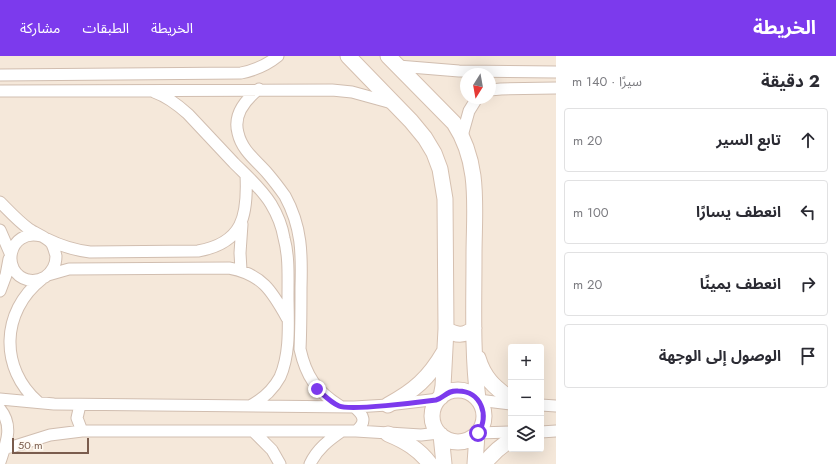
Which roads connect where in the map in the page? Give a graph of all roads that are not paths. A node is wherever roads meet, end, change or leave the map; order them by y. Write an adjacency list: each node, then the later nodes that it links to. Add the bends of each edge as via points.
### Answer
1 (278, 56): 7 (street, via 267,65 241,73)
2 (348, 56): 13 (street)
3 (393, 61): 4 (street); 15 (street, via 444,111)
4 (460, 70)
5 (556, 72): 6 (street)
6 (496, 73)
7 (0, 75)
8 (556, 88): 9 (street)
9 (496, 89)
10 (148, 90): 11 (street); 12 (street); 17 (street, via 176,103)
11 (259, 90): 13 (street, via 332,90); 16 (street, via 248,98 237,120 241,144)
12 (0, 91)
13 (394, 103): 31 (street, via 425,138 434,153 443,183)
14 (473, 104): 15 (street)
15 (462, 136): 30 (street, via 472,163 474,177)
16 (249, 154): 17 (street, via 239,156); 33 (street, via 281,190 298,228 302,249)
17 (235, 164): 18 (street)
18 (246, 175): 20 (street, via 247,191); 29 (street, via 271,204 285,238)
19 (0, 202): 22 (street, via 20,222)
20 (243, 220): 23 (street, via 236,232 225,242 212,249); 26 (street, via 240,242)
21 (0, 230): 24 (street)
22 (44, 238): 23 (street, via 60,246 90,252); 24 (street, via 24,236 15,243); 27 (street, via 52,244 56,257 52,270)
23 (198, 252): 25 (street, via 201,258)
24 (10, 256): 27 (street, via 13,270 21,278 32,281); 28 (street)
25 (198, 268): 26 (street); 27 (street, via 69,269)
26 (241, 270): 29 (street, via 257,278 270,290)
27 (46, 277): 40 (street, via 21,296 13,308 6,321 0,349 11,378 20,390)
28 (0, 291)
29 (288, 319): 32 (street)
30 (474, 328): 31 (street, via 457,335); 35 (street)
31 (446, 329): 34 (street)
32 (287, 349): 33 (street, via 293,354); 44 (street, via 280,376 272,389)
33 (300, 349): 47 (street, via 303,363 317,389)
34 (445, 349): 37 (street); 43 (street, via 422,383 406,396)
35 (475, 349): 36 (street, via 481,370 494,387); 39 (street)
36 (508, 397)
37 (440, 398): 39 (street, via 457,390 468,392); 43 (street); 59 (street, via 432,416 435,428)
38 (0, 399): 40 (street)
39 (478, 400): 41 (street); 57 (street, via 484,417)
40 (40, 404): 42 (street)
41 (508, 404)
42 (80, 405): 44 (street); 50 (street, via 77,418)
43 (388, 405): 48 (street)
44 (250, 406): 47 (street)
45 (544, 406): 46 (street)
46 (556, 406)
47 (340, 407): 48 (street)
48 (354, 407): 53 (street, via 363,419)
49 (0, 409): 61 (street, via 8,430 8,439)
50 (82, 431): 51 (street); 61 (street, via 50,434 20,445)
51 (252, 431): 52 (street); 63 (street, via 272,450)
52 (342, 431): 53 (street); 64 (street, via 320,449)
53 (356, 431): 58 (street)
54 (556, 431): 56 (street)
55 (508, 432): 57 (street)
56 (544, 432)
57 (477, 433): 59 (street, via 459,442 446,439); 67 (street)
58 (388, 434): 59 (street); 65 (street, via 402,439 415,448)
59 (440, 434): 66 (street)
60 (508, 442): 68 (street)
61 (2, 448): 62 (street)
62 (0, 462)
63 (280, 464)
64 (310, 464)
65 (430, 464)
66 (444, 464)
67 (475, 464)
68 (484, 464)

